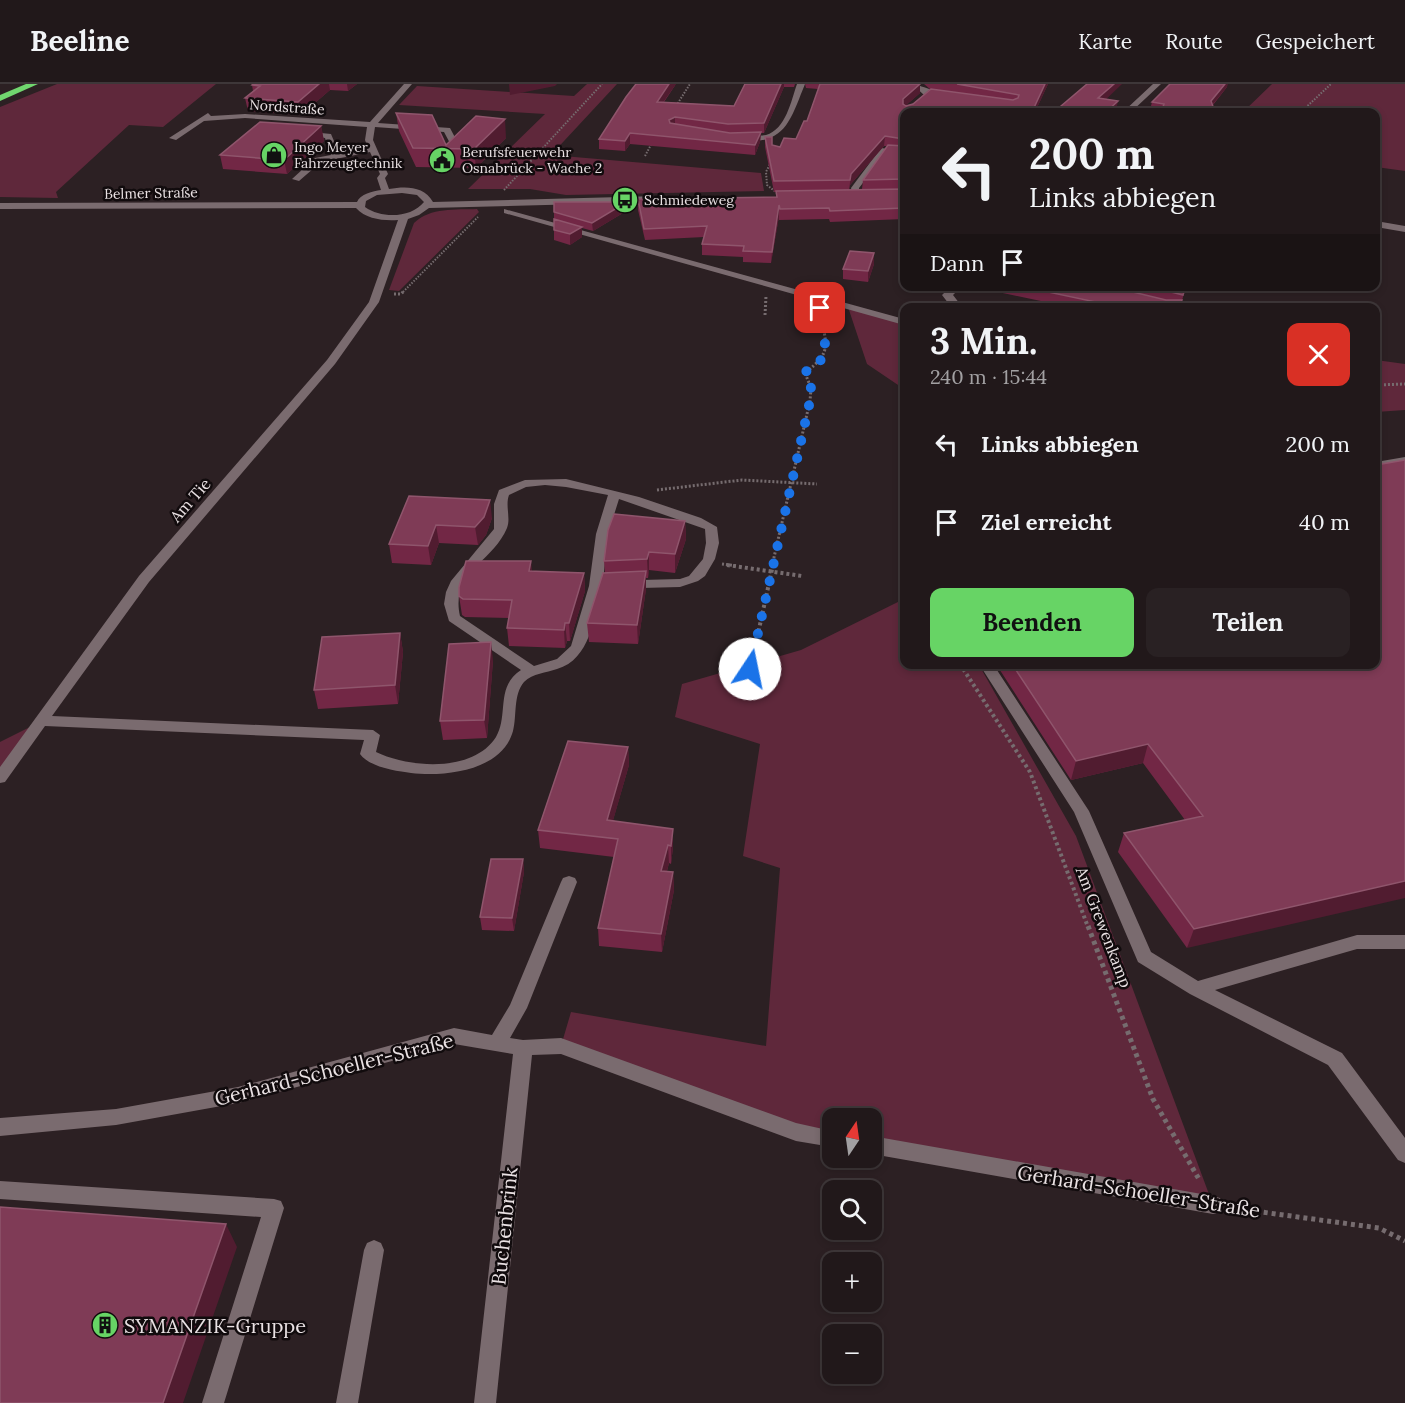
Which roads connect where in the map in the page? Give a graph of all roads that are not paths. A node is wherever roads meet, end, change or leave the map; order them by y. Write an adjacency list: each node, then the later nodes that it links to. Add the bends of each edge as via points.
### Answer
1 (12, 84): 7 (highway)
2 (34, 84): 10 (highway)
3 (408, 84): 16 (street, via 387,102)
4 (801, 84): 20 (street, via 780,132)
5 (916, 84): 8 (street)
6 (1157, 84): 12 (street)
7 (0, 89)
8 (927, 93): 9 (street); 11 (street)
9 (948, 96)
10 (0, 98)
11 (920, 99)
12 (1131, 108)
13 (214, 111): 14 (street)
14 (201, 119): 15 (street, Nordstraße, via 245,116); 21 (street)
15 (289, 120): 16 (street, Nordstraße); 17 (street)
16 (371, 126): 22 (street, Nordstraße, via 447,130); 23 (street, via 369,140)
17 (278, 129)
18 (290, 132): 26 (street, via 327,136)
19 (730, 137): 20 (street)
20 (771, 137): 25 (street, via 778,146)
21 (173, 138)
22 (455, 145)
23 (374, 149): 26 (street); 27 (street)
24 (900, 152): 31 (street, via 884,150 855,188 861,195)
25 (776, 153)
26 (336, 156): 28 (street, via 318,160)
27 (384, 174): 29 (street); 30 (street, via 381,178)
28 (296, 179)
29 (398, 190): 30 (street); 35 (street, via 419,192)
30 (386, 191): 34 (street)
31 (845, 196)
32 (673, 199): 33 (street)
33 (515, 201): 35 (street); 35 (street)
34 (361, 203): 36 (street, Belmer Straße); 39 (street, via 364,213)
35 (428, 203): 38 (street)
36 (0, 206)
37 (507, 211): 45 (street)
38 (404, 216): 39 (street); 42 (street, Am Tie)
39 (389, 217): 42 (street, Am Tie)
40 (1380, 225): 41 (street)
41 (1405, 229)
42 (394, 240): 52 (street, Am Tie, via 392,257 374,302 331,362 144,579)
43 (952, 291): 44 (street, via 948,295)
44 (954, 303)
45 (900, 321)
46 (1405, 461): 47 (street)
47 (1380, 464)
48 (614, 495): 49 (street, via 602,534); 49 (street, via 711,527 712,554 701,572 687,582); 51 (street, via 578,484 553,482 524,484 503,493 500,530 461,575 453,591 450,607 454,618)
49 (596, 586): 51 (street, via 574,653 560,663)
50 (989, 669): 56 (street, via 1081,811 1144,957)
51 (533, 672): 52 (street, via 521,677 513,689 503,737 490,753 468,764 445,768 409,768 379,761 368,754 373,735)
52 (42, 721): 53 (street, Am Tie)
53 (0, 778)
54 (570, 882): 57 (street, via 518,1008)
55 (1405, 942): 56 (street, via 1357,942)
56 (1196, 989): 62 (street, via 1335,1059)
57 (497, 1043): 58 (street, Gerhard-Schoeller-Straße); 59 (street, Gerhard-Schoeller-Straße, via 454,1036 238,1095 116,1117)
58 (523, 1048): 60 (street, Gerhard-Schoeller-Straße, via 561,1046 796,1132); 68 (street, Buchenbrink)
59 (0, 1127)
60 (822, 1137)
61 (882, 1148): 64 (street, Gerhard-Schoeller-Straße)
62 (1405, 1154)
63 (0, 1190): 66 (street, via 274,1208)
64 (1213, 1205)
65 (374, 1250): 67 (street)
66 (213, 1403)
67 (347, 1403)
68 (486, 1403)

